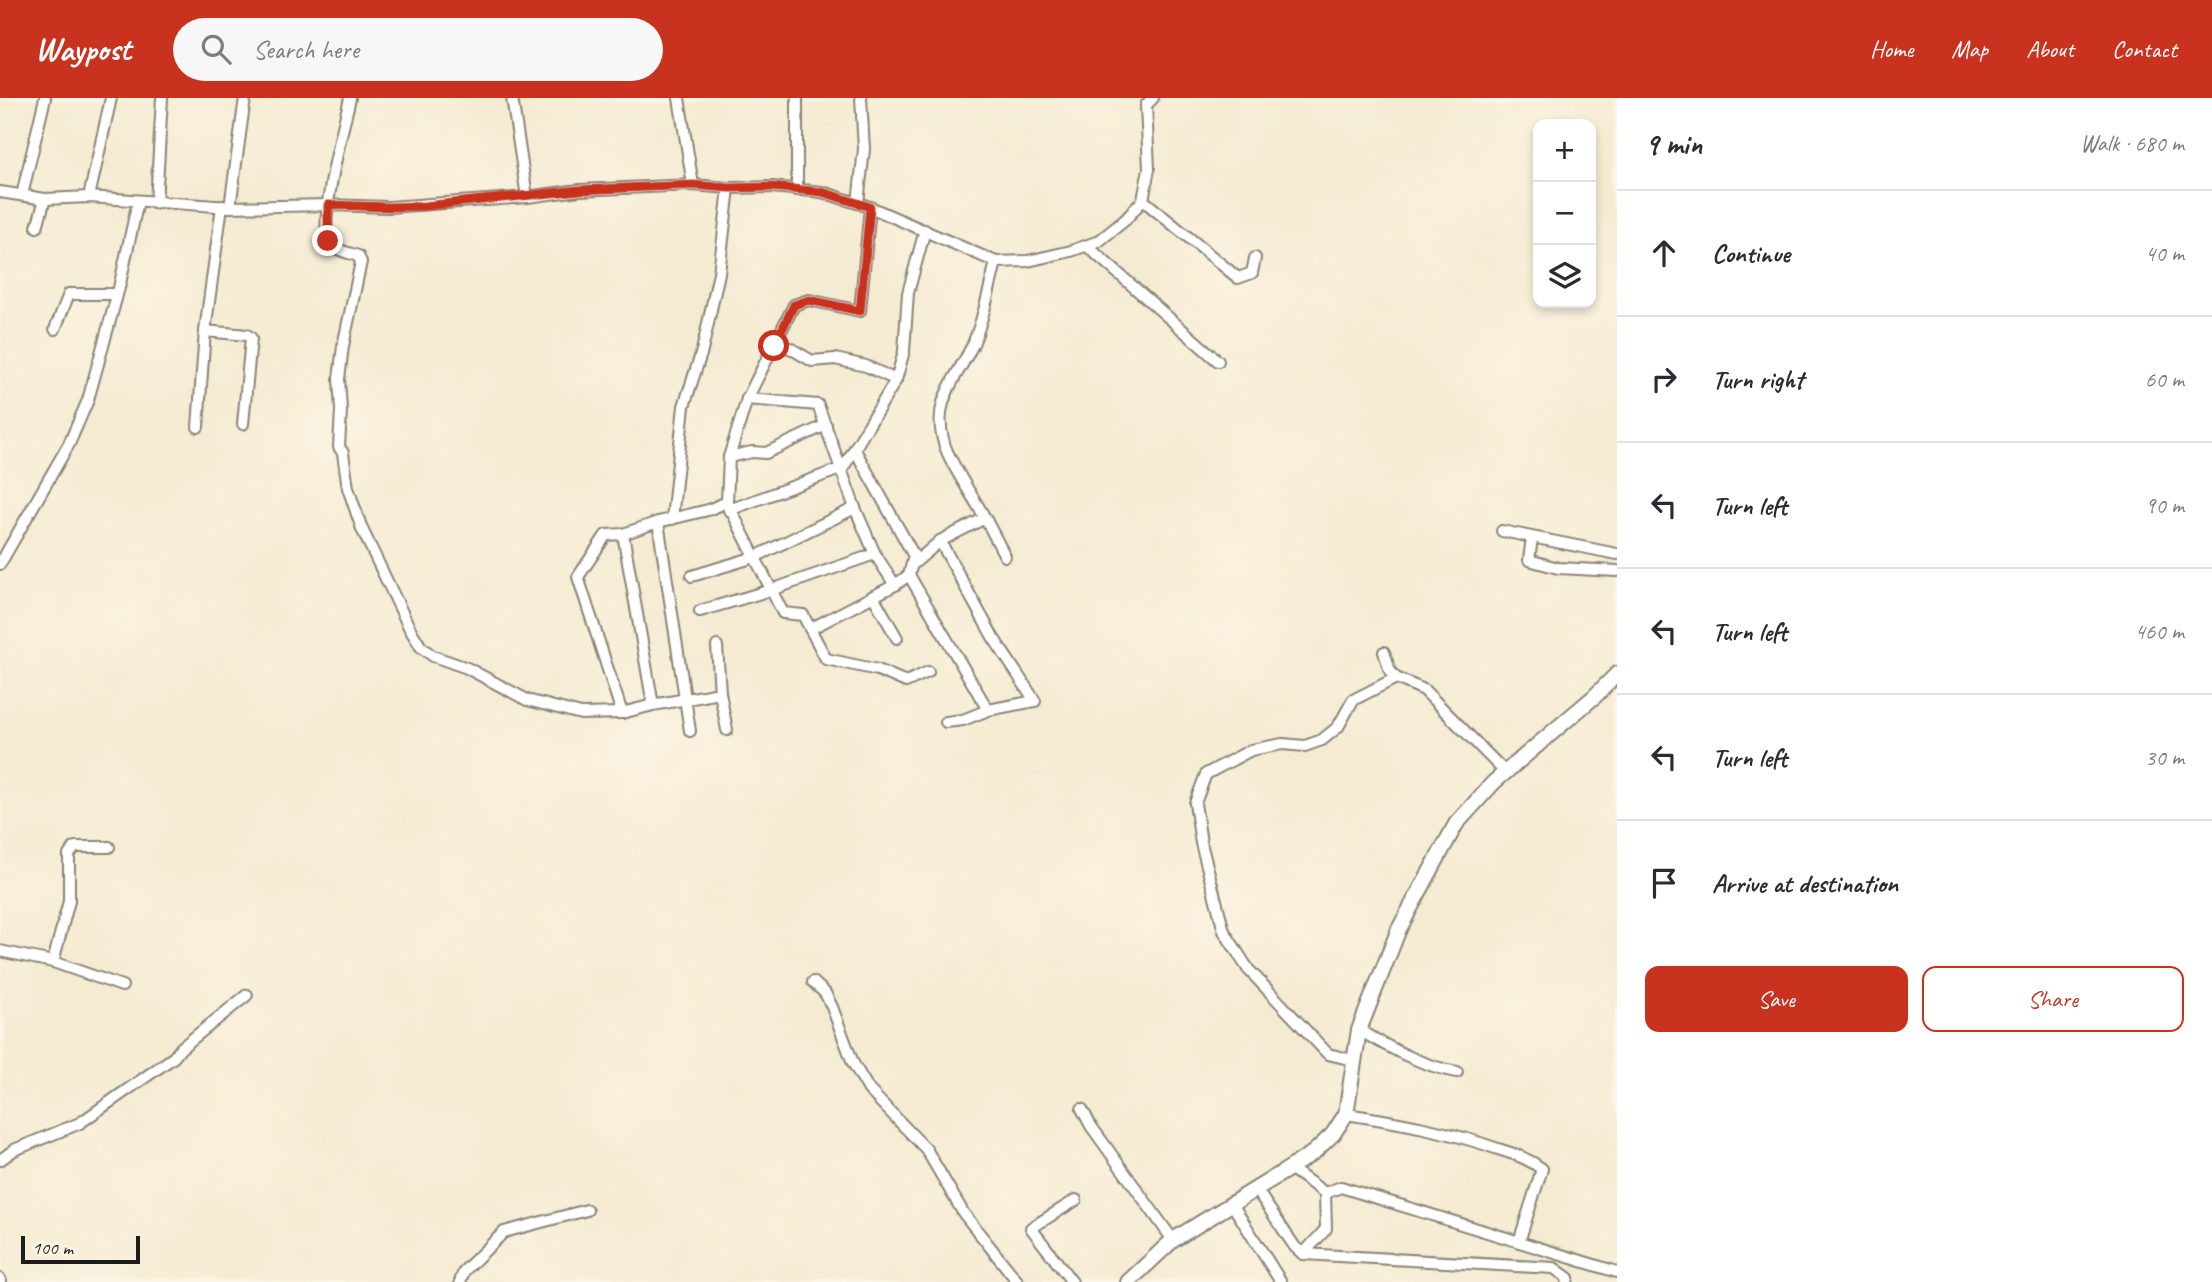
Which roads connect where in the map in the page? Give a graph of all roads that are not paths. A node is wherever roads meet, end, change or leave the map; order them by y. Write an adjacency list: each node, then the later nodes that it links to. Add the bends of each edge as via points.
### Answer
1 (45, 98): 15 (street)
2 (111, 98): 16 (street)
3 (162, 98): 21 (street)
4 (246, 98): 24 (street)
5 (350, 98): 23 (street)
6 (512, 98): 17 (street)
7 (679, 98): 11 (street)
8 (797, 98): 13 (street)
9 (860, 98): 22 (street, via 864,149)
10 (1153, 98): 19 (street, via 1146,105 1149,169)
11 (693, 185): 12 (street); 17 (street)
12 (729, 188): 13 (street); 47 (street, via 719,273 684,407)
13 (797, 190): 22 (street)
14 (0, 192): 15 (street)
15 (23, 195): 18 (street)
16 (89, 197): 18 (street); 20 (street)
17 (527, 197): 23 (street, via 389,207)
18 (45, 199): 26 (street)
19 (1143, 200): 28 (street, via 1100,241); 29 (street, via 1238,278 1252,273)
20 (138, 201): 21 (street); 31 (street)
21 (156, 203): 24 (street)
22 (858, 203): 25 (street)
23 (328, 205): 24 (street); 77 (street, via 328,241 361,262 343,346 339,447 362,529 410,629 433,656 467,668 527,700 581,714)
24 (226, 206): 33 (street)
25 (870, 207): 27 (street); 34 (street, via 860,311 809,300 794,305)
26 (37, 227)
27 (925, 230): 30 (street); 36 (street, via 908,293 904,351)
28 (1087, 246): 30 (street, via 1028,261); 35 (street)
29 (1255, 258)
30 (996, 262): 46 (street, via 973,343 945,394 940,428 944,446)
31 (116, 294): 32 (street, via 69,294); 53 (street, via 88,400 69,444)
32 (55, 329)
33 (205, 331): 38 (street, via 251,338); 40 (street)
34 (774, 346): 36 (street, via 790,348 813,361 835,359 866,366); 37 (street)
35 (1218, 361)
36 (896, 380): 41 (street)
37 (747, 399): 39 (street, via 818,405); 42 (street)
38 (243, 424)
39 (826, 425): 42 (street, via 766,453); 43 (street)
40 (198, 427)
41 (855, 450): 43 (street); 59 (street, via 914,556)
42 (729, 457): 44 (street)
43 (843, 468): 44 (street); 45 (street)
44 (728, 506): 47 (street); 57 (street)
45 (855, 508): 54 (street); 57 (street)
46 (985, 518): 52 (street); 56 (street)
47 (671, 519): 48 (street)
48 (658, 522): 50 (street); 74 (street)
49 (1502, 531): 51 (street)
50 (623, 534): 75 (street); 77 (street, via 606,535 578,577)
51 (1532, 538): 55 (street); 60 (street, via 1529,560 1558,568)
52 (940, 541): 59 (street); 76 (street, via 1035,701)
53 (3, 552): 58 (street)
54 (875, 554): 62 (street); 63 (street)
55 (1617, 554)
56 (1005, 556)
57 (755, 557): 61 (street); 63 (street)
58 (0, 564)
59 (910, 570): 62 (street); 76 (street)
60 (1617, 571)
61 (692, 576)
62 (895, 585): 64 (street)
63 (771, 590): 65 (street); 66 (street, via 783,613 803,615)
64 (873, 596): 66 (street); 67 (street)
65 (700, 611)
66 (810, 629): 70 (street, via 826,659 878,670 906,682)
67 (897, 638)
68 (717, 646): 73 (street)
69 (1384, 652): 72 (street)
70 (928, 673)
71 (1617, 674): 81 (main road)
72 (1396, 678): 81 (street, via 1424,690); 89 (street, via 1353,700 1338,727 1322,740 1305,746 1282,744 1251,750 1206,774 1195,803 1224,931 1248,969 1328,1054)
73 (720, 693): 74 (street); 79 (street)
74 (685, 700): 75 (street); 80 (street)
75 (653, 705): 77 (street)
76 (988, 710): 78 (street)
77 (622, 713)
78 (946, 722)
79 (727, 730)
80 (690, 731)
81 (1505, 772): 88 (main road, via 1457,824 1443,848 1399,929)
82 (109, 847): 84 (street, via 75,847 69,855 69,901)
83 (0, 951): 84 (street)
84 (53, 962): 86 (street)
85 (813, 982): 105 (street, via 825,993 869,1090 926,1149 964,1214)
86 (122, 986)
87 (247, 995): 93 (street, via 174,1057 80,1123)
88 (1359, 1030): 89 (main road); 90 (street, via 1391,1049)
89 (1353, 1060): 92 (main road)
90 (1457, 1072)
91 (1082, 1109): 100 (street)
92 (1346, 1114): 94 (main road, via 1333,1135); 101 (street, via 1419,1126 1530,1160 1542,1169)
93 (0, 1160)
94 (1290, 1168): 95 (main road); 96 (street)
95 (1256, 1189): 98 (main road); 102 (street)
96 (1325, 1194): 101 (street, via 1341,1187); 102 (street, via 1326,1229)
97 (1076, 1200): 106 (street, via 1031,1228)
98 (1232, 1204): 100 (main road); 108 (street)
99 (587, 1210): 104 (street, via 504,1232 464,1272)
100 (1173, 1240): 107 (main road)
101 (1519, 1242): 103 (street)
102 (1303, 1254): 109 (street, via 1554,1268)
103 (1617, 1272)
104 (460, 1282)
105 (1018, 1282)
106 (1072, 1282)
107 (1128, 1282)
108 (1281, 1282)
109 (1567, 1282)

